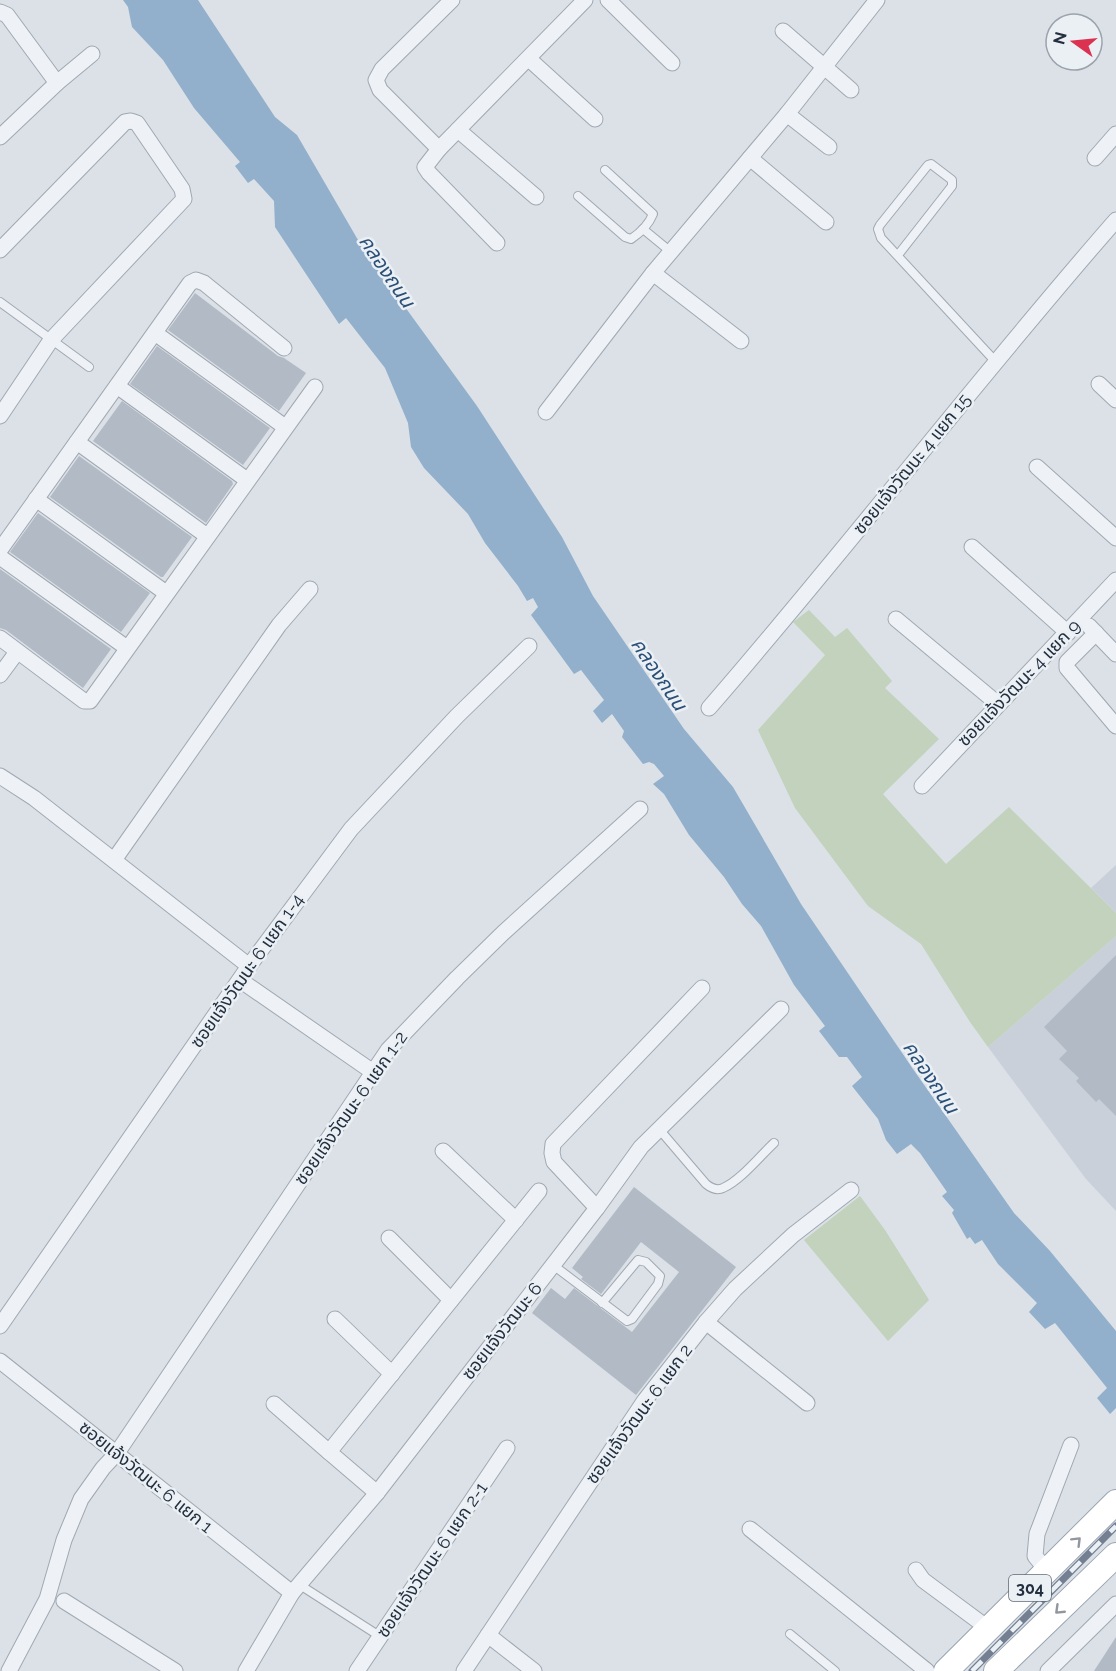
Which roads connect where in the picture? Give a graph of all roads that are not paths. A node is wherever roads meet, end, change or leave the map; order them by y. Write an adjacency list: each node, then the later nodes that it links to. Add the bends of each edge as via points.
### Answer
1 (452, 0): 19 (street, via 382,69 376,80 380,90)
2 (585, 0): 8 (street)
3 (608, 0): 9 (street)
4 (877, 0): 10 (street)
5 (0, 12): 11 (street, via 7,15)
6 (783, 31): 10 (street)
7 (92, 54): 11 (street)
8 (529, 59): 14 (street); 15 (street)
9 (672, 63)
10 (824, 65): 12 (street); 13 (street)
11 (57, 83): 17 (street)
12 (851, 90)
13 (787, 114): 18 (street); 20 (street)
14 (594, 119)
15 (458, 130): 19 (street); 24 (street)
16 (1116, 134): 21 (street)
17 (0, 137)
18 (829, 147)
19 (440, 149): 28 (street, via 425,167)
20 (750, 158): 26 (street); 30 (street)
21 (1095, 158)
22 (605, 170): 27 (lane, via 653,214)
23 (578, 196): 27 (lane, via 625,237 631,239)
24 (536, 197)
25 (1116, 220): 38 (street, ซอยแจ้งวัฒนะ 4 แยก 15)
26 (826, 222)
27 (643, 229): 30 (lane)
28 (497, 243)
29 (0, 250): 35 (street, via 124,122 137,123 182,189 184,199 176,209)
30 (671, 252): 32 (street)
31 (898, 255): 31 (lane, via 881,238 878,229 932,164 952,180 952,186); 38 (lane)
32 (653, 273): 36 (street); 44 (street)
33 (0, 302): 35 (lane)
34 (155, 333): 37 (street, via 196,280); 41 (street); 46 (street)
35 (51, 340): 39 (lane); 45 (street)
36 (741, 340)
37 (284, 348)
38 (995, 361): 70 (street, ซอยแจ้งวัฒนะ 4 แยก 15, via 799,604)
39 (89, 367)
40 (1099, 384): 43 (street)
41 (117, 386): 47 (street); 49 (street)
42 (315, 387): 46 (street)
43 (1116, 400)
44 (546, 412)
45 (0, 416)
46 (285, 427): 49 (street)
47 (77, 442): 50 (street); 51 (street)
48 (1037, 467): 52 (street)
49 (247, 480): 51 (street)
50 (36, 499): 54 (street); 58 (street)
51 (207, 536): 58 (street)
52 (1116, 538)
53 (972, 547): 61 (street)
54 (0, 550)
55 (0, 557): 65 (street)
56 (1116, 580): 59 (street, ซอยแจ้งวัฒนะ 4 แยก 9)
57 (310, 589): 75 (street, via 279,625)
58 (166, 593): 65 (street)
59 (1083, 618): 61 (street, ซอยแจ้งวัฒนะ 4 แยก 9); 62 (street)
60 (896, 619): 69 (street)
61 (1068, 633): 69 (street, ซอยแจ้งวัฒนะ 4 แยก 9)
62 (1096, 633): 67 (street); 71 (street, via 1067,662 1066,668)
63 (0, 638): 66 (street)
64 (529, 646): 76 (street, ซอยแจ้งวัฒนะ 6 แยก 1-4, via 351,829)
65 (127, 648): 66 (street, via 88,703)
66 (17, 652): 68 (street)
67 (1116, 654)
68 (0, 675)
69 (998, 704): 73 (street, ซอยแจ้งวัฒนะ 4 แยก 9)
70 (709, 708)
71 (1116, 726)
72 (0, 776): 75 (street)
73 (922, 786)
74 (640, 809): 80 (street, ซอยแจ้งวัฒนะ 6 แยก 1-2, via 457,978 388,1050)
75 (114, 860): 76 (street)
76 (249, 966): 77 (street, ซอยแจ้งวัฒนะ 6 แยก 1-4)
77 (240, 980): 80 (street); 94 (street, ซอยแจ้งวัฒนะ 6 แยก 1-4)
78 (702, 988): 86 (street, via 553,1144 555,1162)
79 (781, 1009): 81 (street, ซอยแจ้งวัฒนะ 6)
80 (373, 1072): 101 (street, ซอยแจ้งวัฒนะ 6 แยก 1-2)
81 (659, 1129): 82 (lane, via 706,1184 716,1189 723,1189 736,1179); 86 (street, ซอยแจ้งวัฒนะ 6, via 641,1147)
82 (774, 1143)
83 (443, 1151): 87 (street)
84 (851, 1190): 93 (street, ซอยแจ้งวัฒนะ 6 แยก 2, via 793,1235)
85 (539, 1191): 87 (street)
86 (597, 1208): 89 (street, ซอยแจ้งวัฒนะ 6)
87 (516, 1220): 90 (street)
88 (389, 1238): 90 (street)
89 (553, 1265): 91 (lane); 103 (street, ซอยแจ้งวัฒนะ 6)
90 (451, 1300): 96 (street)
91 (602, 1303): 91 (lane, via 627,1321 632,1319 660,1276 646,1262 638,1260)
92 (335, 1319): 96 (street)
93 (706, 1322): 97 (street); 114 (street, ซอยแจ้งวัฒนะ 6 แยก 2, via 645,1400)
94 (0, 1326)
95 (0, 1361): 101 (street, ซอยแจ้งวัฒนะ 6 แยก 1)
96 (392, 1374): 102 (street)
97 (807, 1402)
98 (274, 1404): 102 (street)
99 (1071, 1445): 108 (street, via 1037,1534 1035,1556)
100 (507, 1448): 115 (street, ซอยแจ้งวัฒนะ 6 แยก 2-1)
101 (117, 1452): 109 (street, ซอยแจ้งวัฒนะ 6 แยก 1); 116 (street, ซอยแจ้งวัฒนะ 6 แยก 1-2, via 81,1499 64,1539 47,1599)
102 (329, 1452): 103 (street)
103 (377, 1493): 109 (street, ซอยแจ้งวัฒนะ 6)
104 (1115, 1503): 108 (main road, 304, one-way to 104)
105 (750, 1529): 123 (street)
106 (1116, 1555): 125 (main road, 304, one-way to 125)
107 (916, 1570): 112 (street, via 923,1580)
108 (1047, 1571): 112 (main road, 304)
109 (296, 1589): 115 (lane); 118 (street, ซอยแจ้งวัฒนะ 6)
110 (64, 1601): 117 (street)
111 (1116, 1604): 126 (street)
112 (989, 1629): 124 (main road, 304)
113 (790, 1634): 122 (lane)
114 (488, 1635): 120 (street, ซอยแจ้งวัฒนะ 6 แยก 2); 121 (street)
115 (381, 1637): 119 (street, ซอยแจ้งวัฒนะ 6 แยก 2-1)
116 (9, 1671)
117 (175, 1671)
118 (246, 1671)
119 (357, 1671)
120 (464, 1671)
121 (534, 1671)
122 (835, 1671)
123 (927, 1671)
124 (946, 1671)
125 (996, 1671)
126 (1048, 1671)

